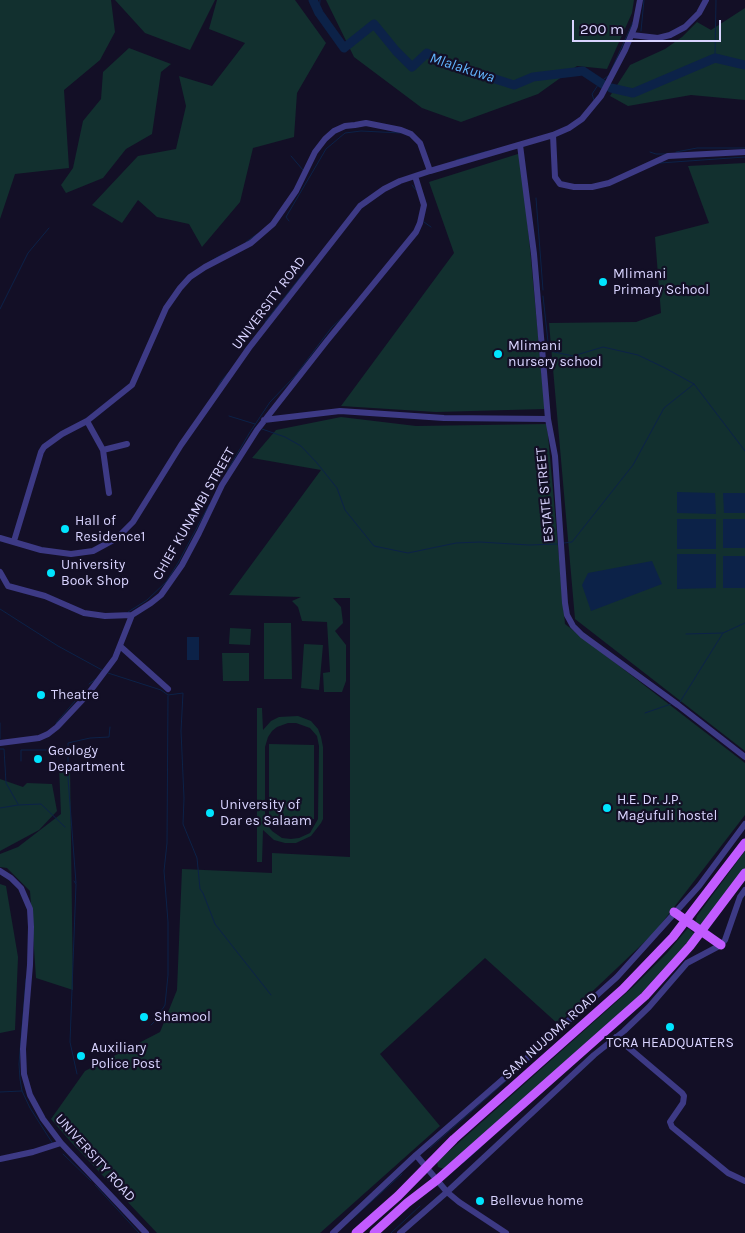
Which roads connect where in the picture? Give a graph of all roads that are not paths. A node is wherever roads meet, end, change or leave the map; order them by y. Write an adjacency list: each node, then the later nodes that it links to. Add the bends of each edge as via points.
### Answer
1 (640, 0): 3 (street, UNIVERSITY ROAD)
2 (706, 0): 3 (street, via 700,13 685,28 658,38)
3 (632, 35): 4 (street, UNIVERSITY ROAD, via 601,96 582,119)
4 (553, 135): 5 (street, UNIVERSITY ROAD); 6 (street, via 556,181 574,187 609,183 668,156)
5 (520, 145): 7 (street, UNIVERSITY ROAD); 9 (street, ESTATE STREET, via 534,254)
6 (745, 152)
7 (430, 170): 8 (street, UNIVERSITY ROAD); 11 (street, via 420,143 406,132 366,123 334,131 315,152 296,191 273,224 251,243 190,277 180,288 166,308 132,385)
8 (415, 176): 10 (street, CHIEF KUNAMBI STREET, via 424,205 416,232); 16 (street, UNIVERSITY ROAD, via 384,189 355,213 248,348 133,522 117,538 94,550 71,554 41,550)
9 (548, 419): 10 (street, via 444,418 340,411); 22 (street, ESTATE STREET, via 556,456 565,603 573,626)
10 (264, 420): 18 (street, CHIEF KUNAMBI STREET, via 222,484 200,533 170,585 151,604)
11 (87, 422): 13 (street); 16 (street, via 50,441 41,452)
12 (127, 444): 13 (street)
13 (103, 450): 14 (street)
14 (109, 494)
15 (0, 538): 16 (street, UNIVERSITY ROAD)
16 (14, 541)
17 (0, 572): 18 (street, CHIEF KUNAMBI STREET, via 8,586 45,596 84,613)
18 (132, 615): 19 (street)
19 (120, 646): 20 (street); 21 (street, via 90,693 48,734)
20 (168, 689)
21 (0, 743)
22 (745, 757)
23 (745, 824): 28 (street, via 699,886)
24 (745, 843): 29 (main road, SAM NUJOMA ROAD)
25 (0, 870): 33 (street, UNIVERSITY ROAD, via 21,888 30,909 32,927 24,1074 35,1107)
26 (745, 873): 30 (main road)
27 (745, 890): 31 (street)
28 (674, 912): 29 (main road); 34 (street, via 617,977)
29 (685, 921): 30 (main road); 36 (main road, SAM NUJOMA ROAD, via 624,989)
30 (702, 932): 31 (main road); 37 (main road, via 626,1013)
31 (721, 946): 32 (street, via 687,964)
32 (616, 1038): 38 (street, via 684,1096 684,1103 670,1122 672,1127 728,1173); 39 (street)
33 (61, 1143): 35 (street); 40 (street, UNIVERSITY ROAD)
34 (416, 1155): 36 (street); 41 (street)
35 (0, 1159)
36 (426, 1167): 37 (street); 42 (main road, SAM NUJOMA ROAD)
37 (437, 1180): 39 (street); 43 (main road)
38 (745, 1181)
39 (447, 1192): 44 (street); 45 (street)
40 (146, 1233)
41 (333, 1233)
42 (356, 1233)
43 (374, 1233)
44 (400, 1233)
45 (506, 1233)

